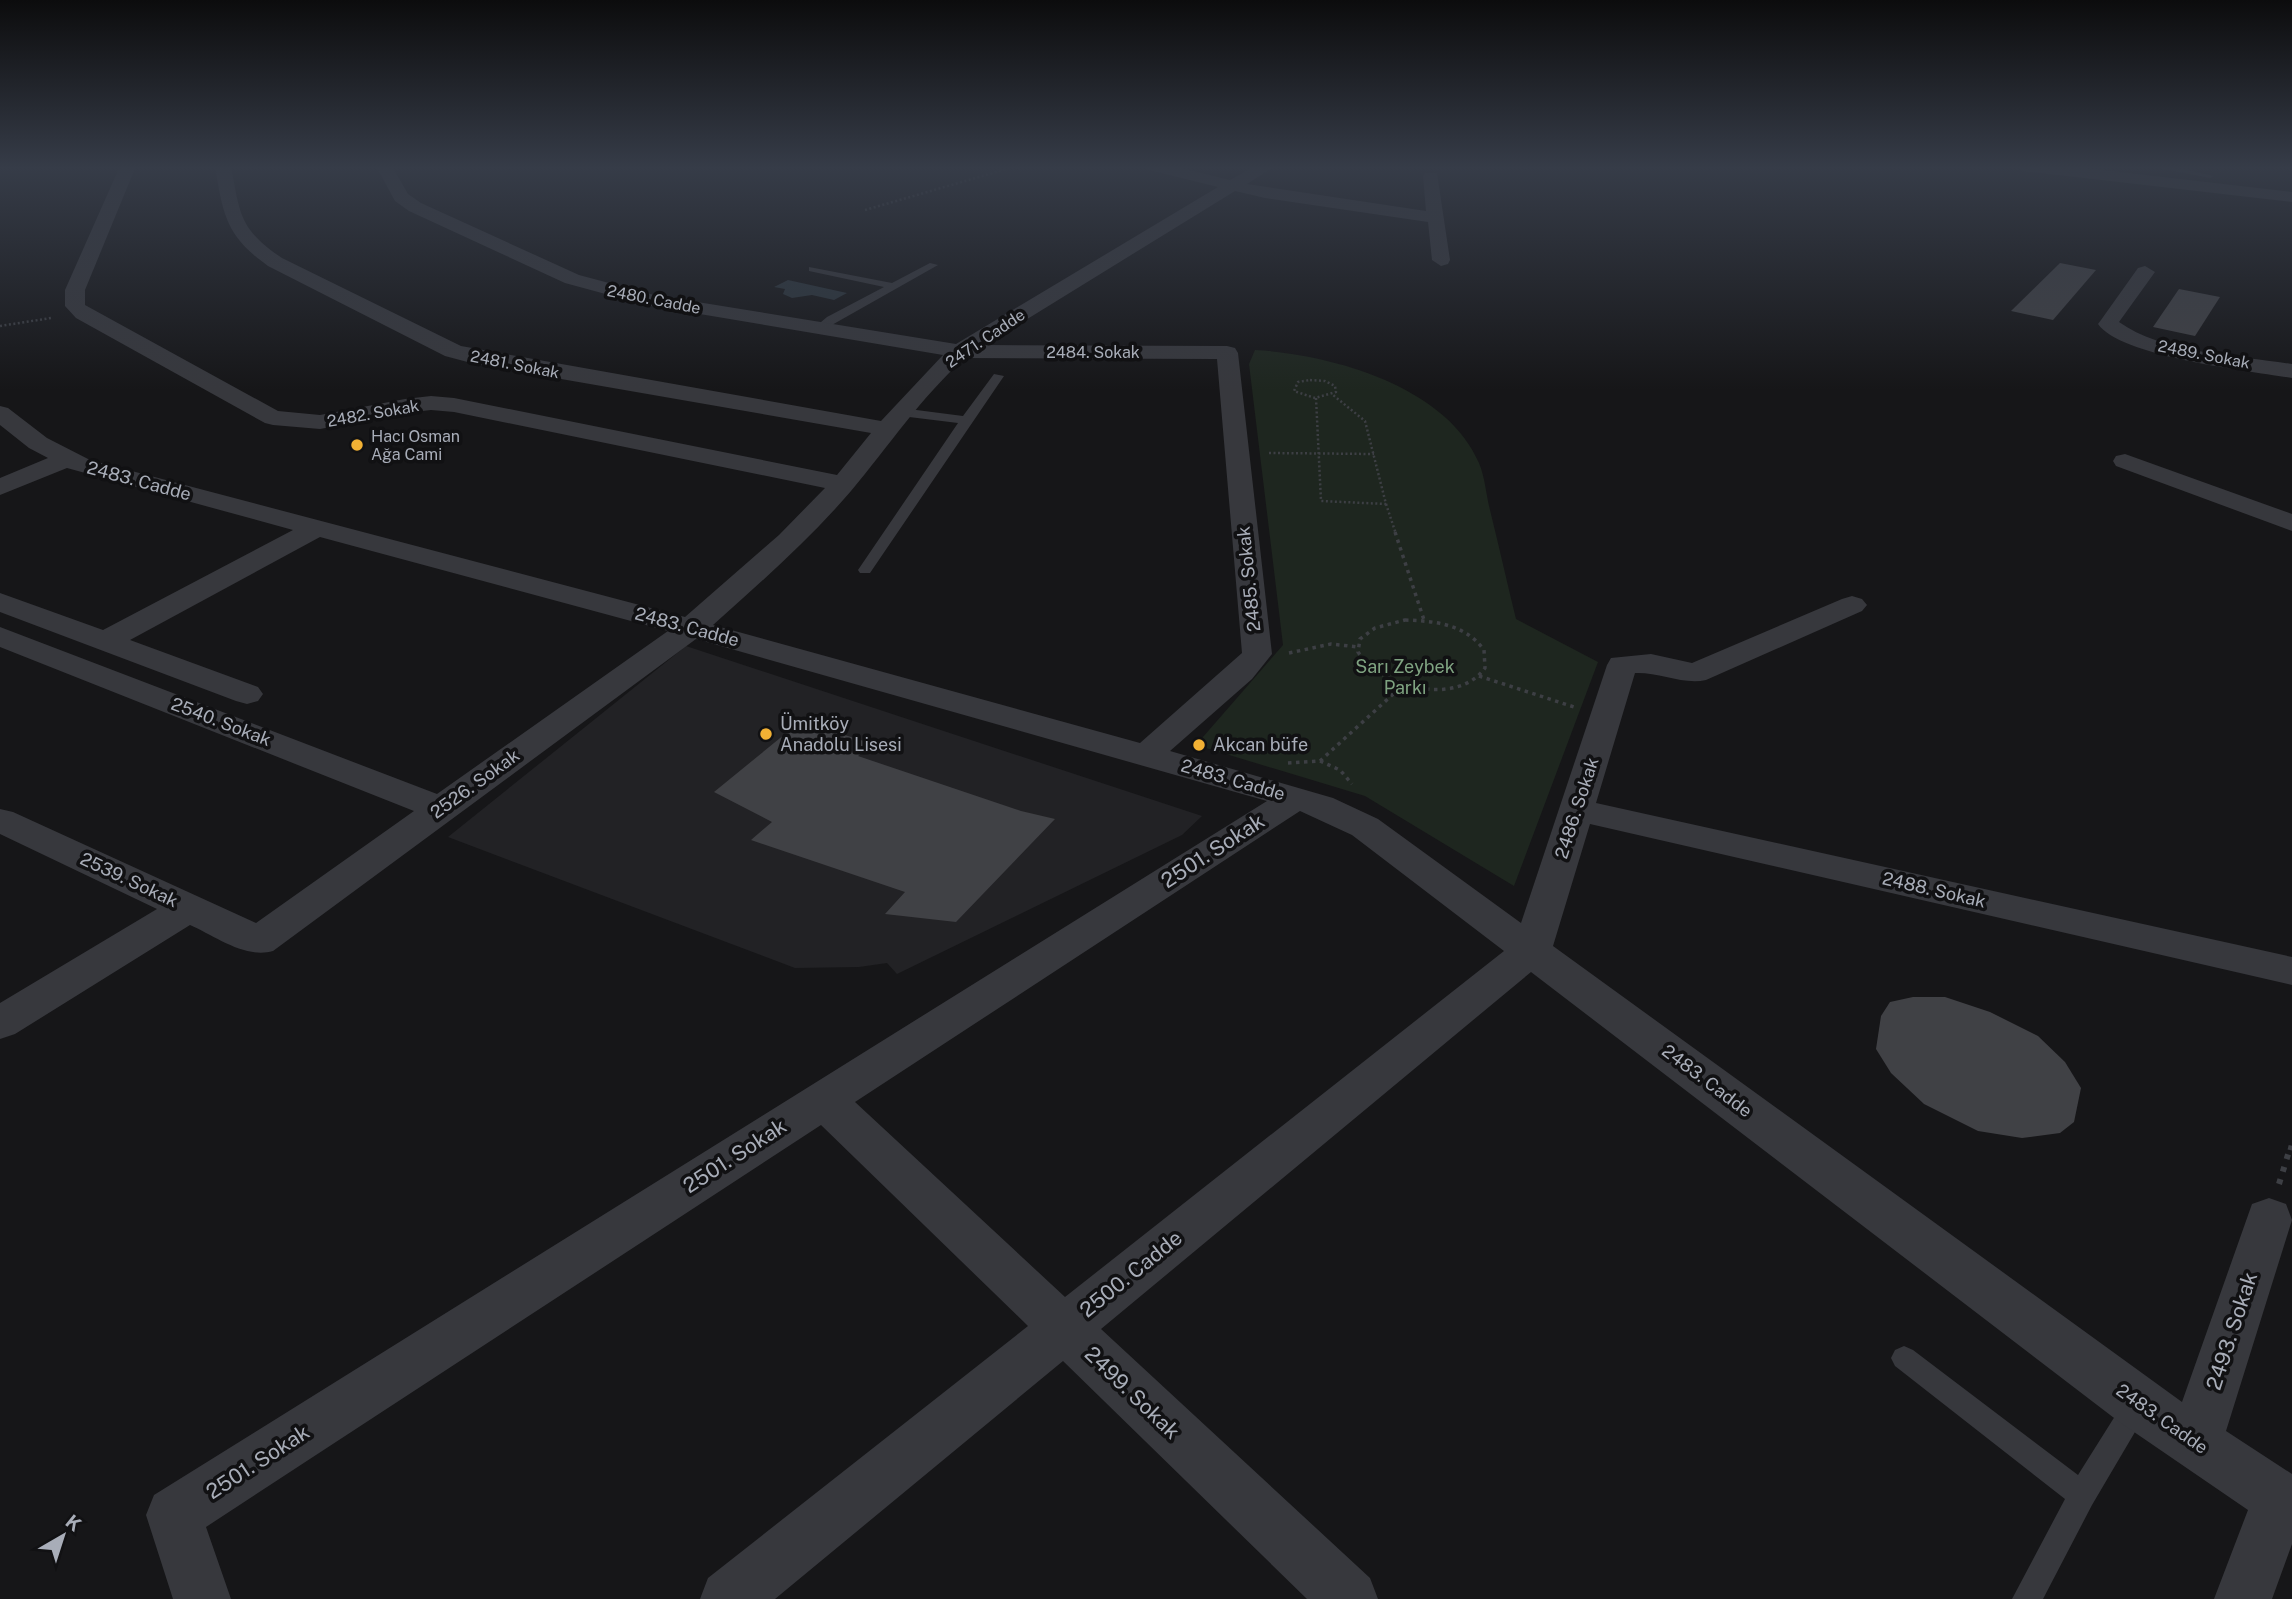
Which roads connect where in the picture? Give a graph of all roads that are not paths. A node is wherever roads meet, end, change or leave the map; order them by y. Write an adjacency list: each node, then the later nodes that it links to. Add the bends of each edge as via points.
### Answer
1 (96, 241): 21 (street, 2482. Sokak, via 75,290 75,306 83,314 274,418 320,422 405,406 454,405)
2 (246, 241): 18 (street, 2481. Sokak, via 275,262 453,351 525,368)
3 (488, 241): 11 (street, 2480. Cadde, via 572,279 653,301)
4 (1141, 241): 12 (street, 2471. Cadde)
5 (1439, 241): 6 (street)
6 (1441, 260)
7 (933, 265): 10 (lane)
8 (812, 269): 10 (lane)
9 (2146, 272): 14 (street, 2489. Sokak, via 2108,324 2117,332 2175,349)
10 (893, 286): 11 (lane)
11 (819, 328): 12 (street, 2480. Cadde)
12 (960, 351): 13 (street, 2484. Sokak); 18 (street, 2471. Cadde)
13 (1227, 353): 32 (street, 2485. Sokak, via 1256,654)
14 (2292, 371)
15 (998, 376): 17 (lane)
16 (0, 413): 19 (street, 2483. Cadde)
17 (966, 419): 18 (lane); 25 (lane)
18 (894, 421): 21 (street, 2471. Cadde)
19 (67, 460): 22 (street); 24 (street, 2483. Cadde)
20 (2125, 461): 23 (street)
21 (843, 484): 28 (street, 2471. Cadde, via 782,547)
22 (0, 487)
23 (2292, 523)
24 (315, 529): 28 (street, 2483. Cadde); 30 (street)
25 (866, 570)
26 (0, 602): 30 (street)
27 (1852, 605): 35 (street, 2486. Sokak, via 1695,673 1651,663 1622,666)
28 (691, 628): 32 (street, 2483. Cadde); 34 (street, 2526. Sokak)
29 (0, 636): 34 (street, 2540. Sokak)
30 (105, 641): 31 (street)
31 (247, 694)
32 (1145, 756): 33 (street, 2483. Cadde)
33 (1279, 793): 39 (street, 2483. Cadde, via 1365,827); 42 (street, 2501. Sokak)
34 (442, 809): 38 (street, 2526. Sokak)
35 (1576, 810): 39 (street, 2486. Sokak); 40 (street, 2488. Sokak)
36 (0, 820): 37 (street, 2539. Sokak)
37 (188, 908): 38 (street, 2539. Sokak); 41 (street)
38 (259, 941)
39 (1532, 950): 44 (street, 2500. Cadde); 46 (street, 2483. Cadde)
40 (2292, 971)
41 (0, 1023)
42 (824, 1100): 44 (street, 2499. Sokak); 50 (street, 2501. Sokak, via 174,1515)
43 (2269, 1218): 47 (street, 2493. Sokak)
44 (1064, 1328): 51 (street, 2500. Cadde); 52 (street, 2499. Sokak)
45 (1904, 1359): 48 (lane)
46 (2137, 1403): 47 (street, 2483. Cadde); 48 (lane)
47 (2195, 1443): 49 (street, 2483. Cadde)
48 (2082, 1495): 53 (lane)
49 (2286, 1503): 54 (street)
50 (202, 1599)
51 (729, 1599)
52 (1349, 1599)
53 (2026, 1599)
54 (2242, 1599)

